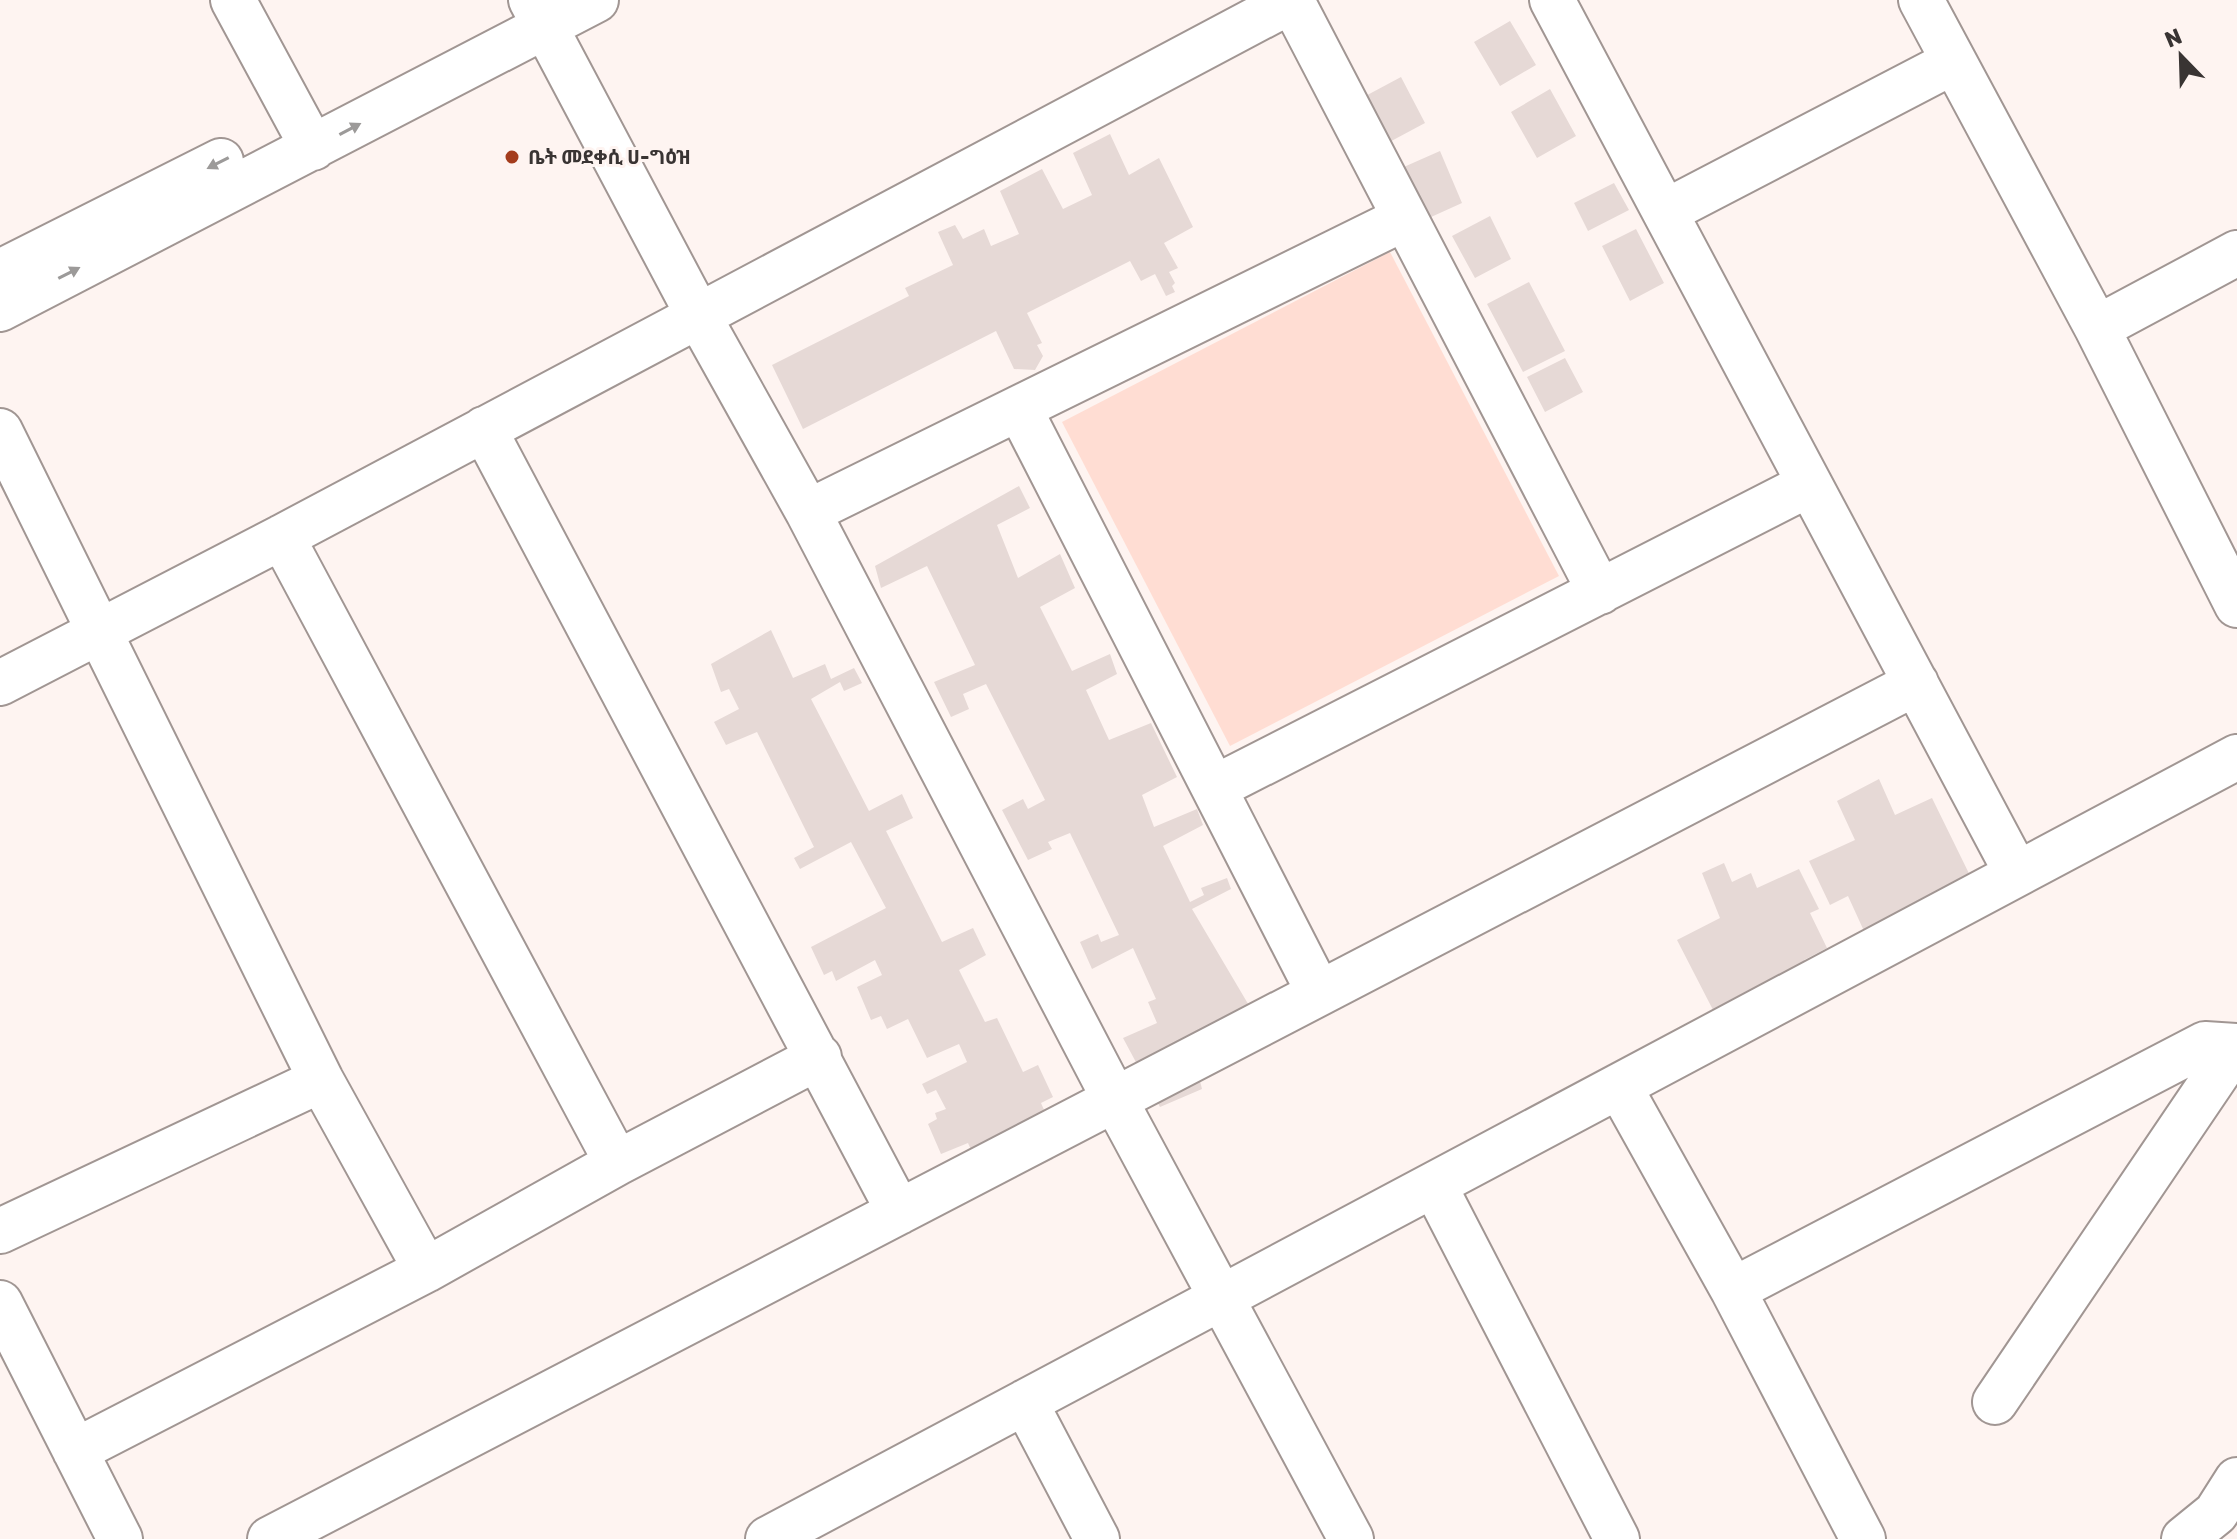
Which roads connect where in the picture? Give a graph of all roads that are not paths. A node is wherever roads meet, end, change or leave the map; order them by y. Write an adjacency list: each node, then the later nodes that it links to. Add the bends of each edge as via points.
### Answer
1 (233, 0): 8 (street)
2 (596, 0): 6 (street)
3 (1292, 0): 10 (street); 14 (street)
4 (1552, 0): 9 (street)
5 (1921, 0): 7 (street)
6 (536, 7): 8 (street); 14 (street)
7 (1953, 62): 9 (street); 15 (street)
8 (306, 135): 12 (street, one-way to 12); 13 (street, one-way to 8)
9 (1665, 212): 19 (street)
10 (1405, 218): 16 (street); 22 (street)
11 (2237, 253): 15 (street)
12 (0, 272)
13 (0, 309)
14 (698, 315): 17 (street); 20 (street)
15 (2097, 328): 23 (street)
16 (1019, 408): 20 (street); 28 (street)
17 (484, 429): 21 (street); 32 (street)
18 (0, 431): 24 (street)
19 (1808, 485): 22 (street); 26 (street)
20 (808, 512): 35 (street)
21 (282, 537): 24 (street); 36 (street)
22 (1600, 592): 28 (street)
23 (2237, 605)
24 (98, 629): 25 (street); 33 (street)
25 (0, 683)
26 (1916, 683): 29 (street); 30 (street)
27 (2237, 757): 29 (street)
28 (1214, 788): 30 (street)
29 (2016, 872): 34 (street)
30 (1318, 991): 35 (street)
31 (2237, 1046): 41 (street, via 2205,1044); 45 (street)
32 (819, 1057): 36 (street); 38 (street)
33 (321, 1080): 39 (street); 40 (street)
34 (1619, 1086): 37 (street); 41 (street)
35 (1115, 1100): 38 (street); 42 (street)
36 (617, 1163): 40 (street)
37 (1434, 1185): 42 (street); 52 (street)
38 (899, 1212): 48 (street)
39 (0, 1231)
40 (426, 1270): 46 (street)
41 (1733, 1290): 53 (street)
42 (1220, 1299): 44 (street); 51 (street)
43 (0, 1303): 46 (street)
44 (1025, 1402): 49 (street); 50 (street)
45 (1995, 1402)
46 (75, 1451): 47 (street)
47 (120, 1539)
48 (270, 1539)
49 (768, 1539)
50 (1097, 1539)
51 (1351, 1539)
52 (1617, 1539)
53 (1863, 1539)

